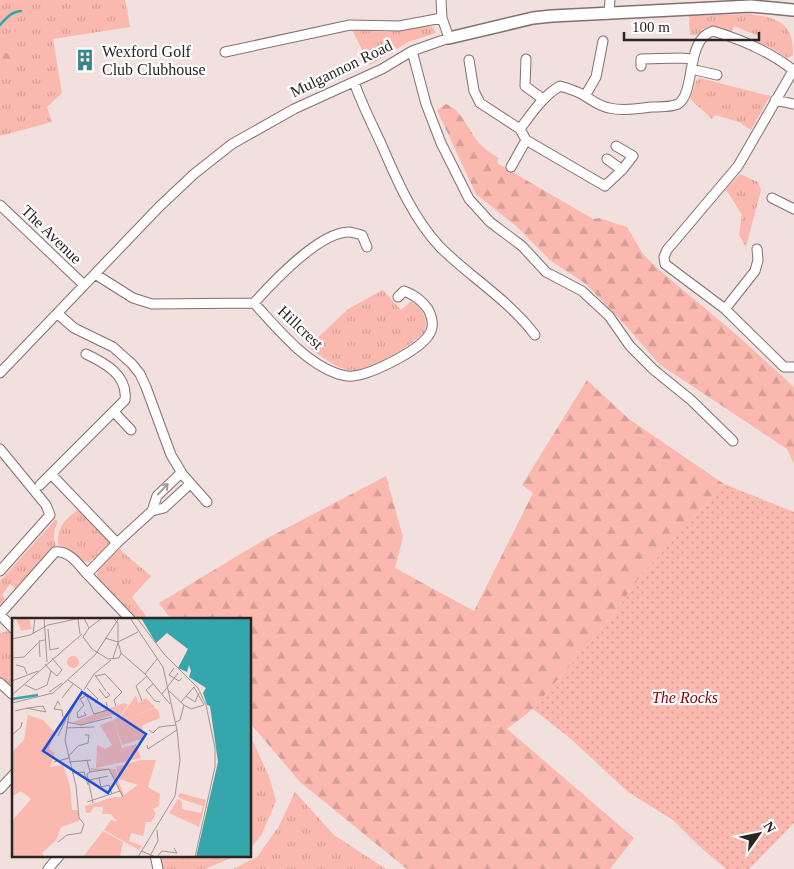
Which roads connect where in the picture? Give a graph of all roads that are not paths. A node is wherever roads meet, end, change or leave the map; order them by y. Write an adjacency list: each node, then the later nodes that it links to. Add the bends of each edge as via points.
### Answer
1 (440, 0): 5 (street)
2 (689, 4): 3 (street, Mulgannon Road); 4 (street, Mulgannon Road)
3 (610, 6): 6 (street, Mulgannon Road, via 533,18)
4 (794, 11)
5 (442, 18): 6 (street); 9 (street, via 399,26 350,25)
6 (449, 38): 8 (street, Mulgannon Road)
7 (602, 41): 18 (street, via 596,77)
8 (412, 51): 17 (street, Mulgannon Road); 45 (street, via 441,144 469,199 546,272 582,291 609,316 630,346 654,370)
9 (225, 52)
10 (526, 59): 19 (street, via 525,86)
11 (693, 59): 13 (street, via 641,59); 14 (street); 15 (street, via 703,37 713,31 757,47)
12 (470, 60): 22 (street, via 474,91 480,103)
13 (641, 66)
14 (691, 69): 16 (street); 18 (street, via 688,84 677,104 637,109 610,108)
15 (794, 70): 20 (street)
16 (717, 75)
17 (354, 82): 33 (street, Mulgannon Road, via 294,109 232,144 166,200); 39 (street, via 414,213 439,245 523,319)
18 (585, 96): 19 (street, via 560,86)
19 (543, 99): 22 (street)
20 (775, 100): 21 (street); 37 (street, via 738,166 664,257 665,264)
21 (794, 104)
22 (520, 129): 23 (street)
23 (526, 140): 26 (street); 27 (street, via 605,186)
24 (616, 146): 27 (street, via 633,156)
25 (607, 159): 27 (street)
26 (511, 167)
27 (622, 170)
28 (772, 198): 30 (street)
29 (0, 205): 34 (street, The Avenue)
30 (794, 209)
31 (367, 247): 36 (street, Hillcrest, via 362,235 349,232 336,235 289,266)
32 (757, 249): 37 (street, via 755,271)
33 (95, 274): 34 (street, Mulgannon Road); 36 (street, Hillcrest, via 134,298 152,304)
34 (84, 285): 38 (street, Mulgannon Road)
35 (398, 297): 36 (street, Hillcrest, via 404,290 416,295 426,306 432,316 428,337 400,358 353,376 328,370 307,357)
36 (254, 302)
37 (724, 309): 41 (street, via 784,367)
38 (58, 314): 42 (street, Mulgannon Road); 47 (street, via 74,328 122,354 136,369)
39 (535, 334)
40 (86, 354): 43 (street, via 101,361 123,382 125,400)
41 (794, 367)
42 (0, 373)
43 (114, 412): 44 (street); 48 (street)
44 (131, 430)
45 (733, 441)
46 (0, 449): 54 (street, via 46,505 50,515)
47 (181, 473): 49 (street); 52 (street, one-way to 47, via 157,496)
48 (51, 474): 50 (street); 53 (street)
49 (190, 484): 51 (street); 52 (street, via 164,508)
50 (40, 485)
51 (207, 502)
52 (152, 511): 53 (street)
53 (117, 543): 55 (street)
54 (0, 571)
55 (87, 574): 56 (street, via 66,553 55,552); 57 (street)
56 (0, 614): 58 (street)
57 (129, 618)
58 (12, 627)
59 (0, 683): 60 (street)
60 (12, 694)
61 (12, 776): 62 (street)
62 (0, 789)
63 (59, 856): 65 (street)
64 (155, 856): 66 (street)
65 (48, 869)
66 (158, 869)

